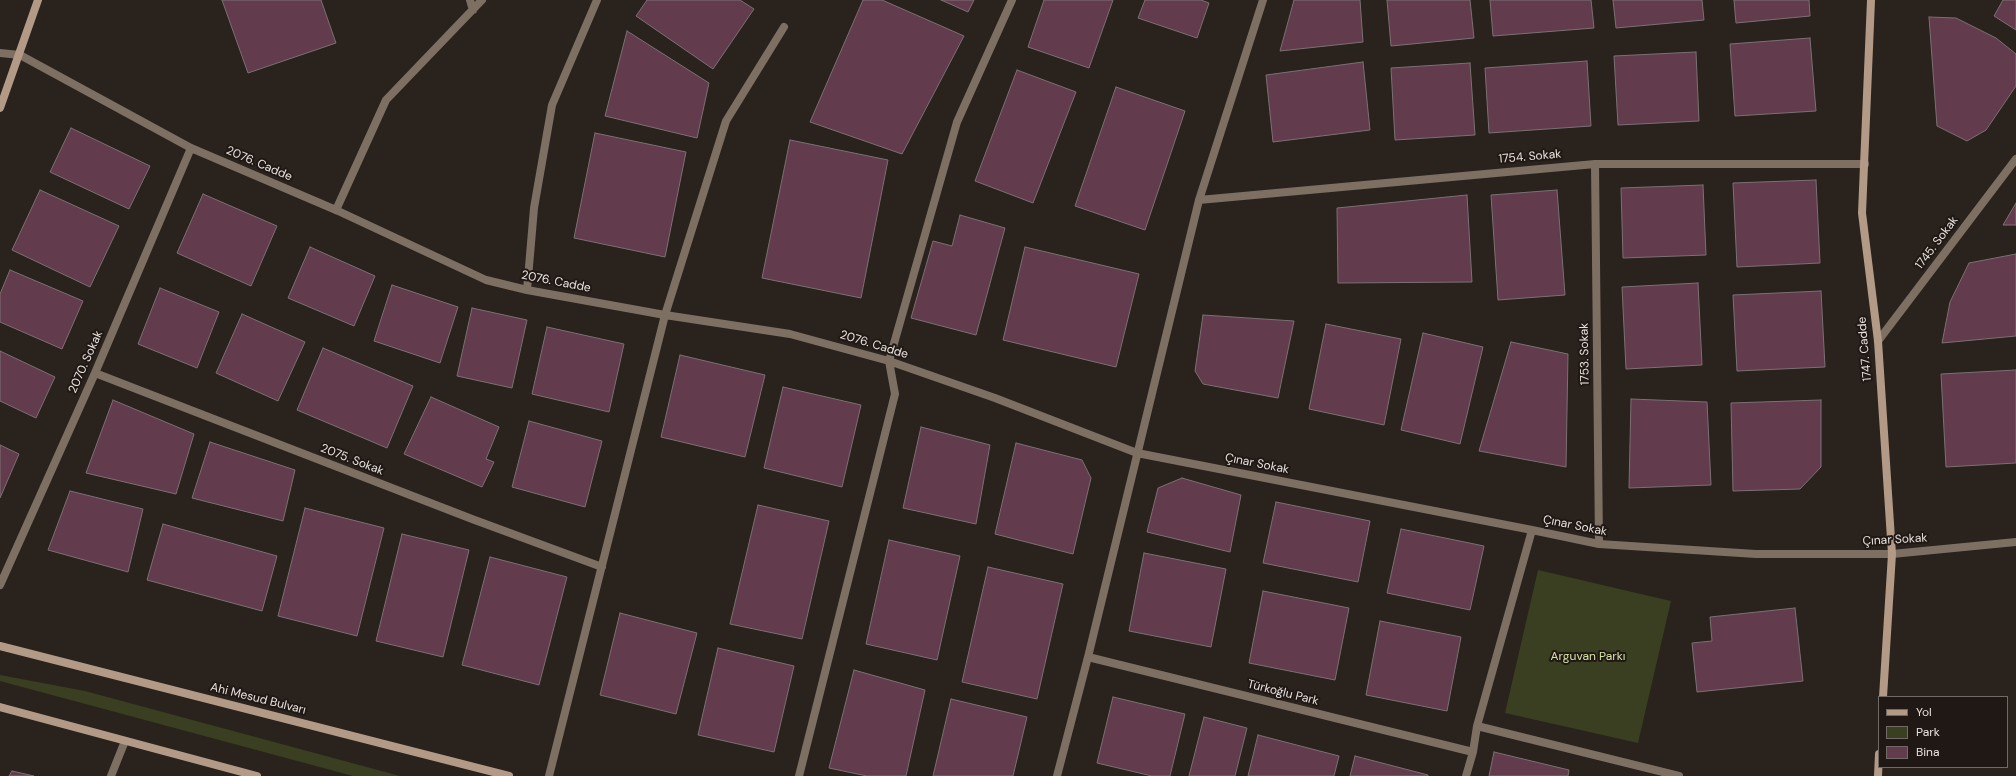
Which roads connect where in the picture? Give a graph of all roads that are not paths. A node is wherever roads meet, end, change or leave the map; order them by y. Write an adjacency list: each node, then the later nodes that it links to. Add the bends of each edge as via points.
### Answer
1 (38, 0): 11 (street)
2 (470, 0): 8 (street)
3 (482, 0): 8 (street)
4 (597, 0): 19 (street, via 552,105 534,208)
5 (1012, 0): 22 (street, via 957,122)
6 (1263, 0): 17 (street)
7 (1871, 0): 16 (street, 1747. Cadde)
8 (473, 10): 18 (street, via 386,100)
9 (784, 27): 20 (street, via 726,121)
10 (0, 53): 11 (street, 2076. Cadde)
11 (20, 55): 12 (street); 13 (street, 2076. Cadde)
12 (0, 108)
13 (191, 148): 18 (street, 2076. Cadde); 23 (street, 2070. Sokak)
14 (2016, 159): 21 (street, 1745. Sokak)
15 (1595, 164): 16 (street, 1754. Sokak); 17 (street, 1754. Sokak); 27 (street, 1753. Sokak)
16 (1864, 164): 21 (street, 1747. Cadde, via 1862,213)
17 (1200, 200): 24 (street)
18 (336, 210): 19 (street, 2076. Cadde, via 486,280)
19 (527, 290): 20 (street, 2076. Cadde)
20 (665, 315): 22 (street, 2076. Cadde, via 790,334); 29 (street)
21 (1878, 340): 28 (street, 1747. Cadde)
22 (889, 361): 24 (street, 2076. Cadde, via 994,398); 42 (street, via 895,394)
23 (95, 373): 29 (street, 2075. Sokak, via 472,520); 30 (street, 2070. Sokak)
24 (1137, 454): 25 (street, Çınar Sokak); 32 (street)
25 (1532, 530): 27 (street, Çınar Sokak); 35 (street)
26 (2016, 542): 28 (street, Çınar Sokak)
27 (1599, 544): 28 (street, Çınar Sokak, via 1756,554)
28 (1892, 554): 33 (street, 1747. Cadde)
29 (602, 567): 41 (street)
30 (0, 585)
31 (0, 646): 40 (street, Ahi Mesud Bulvarı)
32 (1088, 656): 37 (street, Türkoğlu Park); 43 (street)
33 (1883, 696)
34 (0, 707): 36 (street)
35 (1477, 726): 37 (street); 45 (street)
36 (126, 741): 38 (street); 39 (street)
37 (1473, 752): 44 (street)
38 (110, 776)
39 (257, 776)
40 (509, 776)
41 (549, 776)
42 (800, 776)
43 (1057, 776)
44 (1466, 776)
45 (1679, 776)

